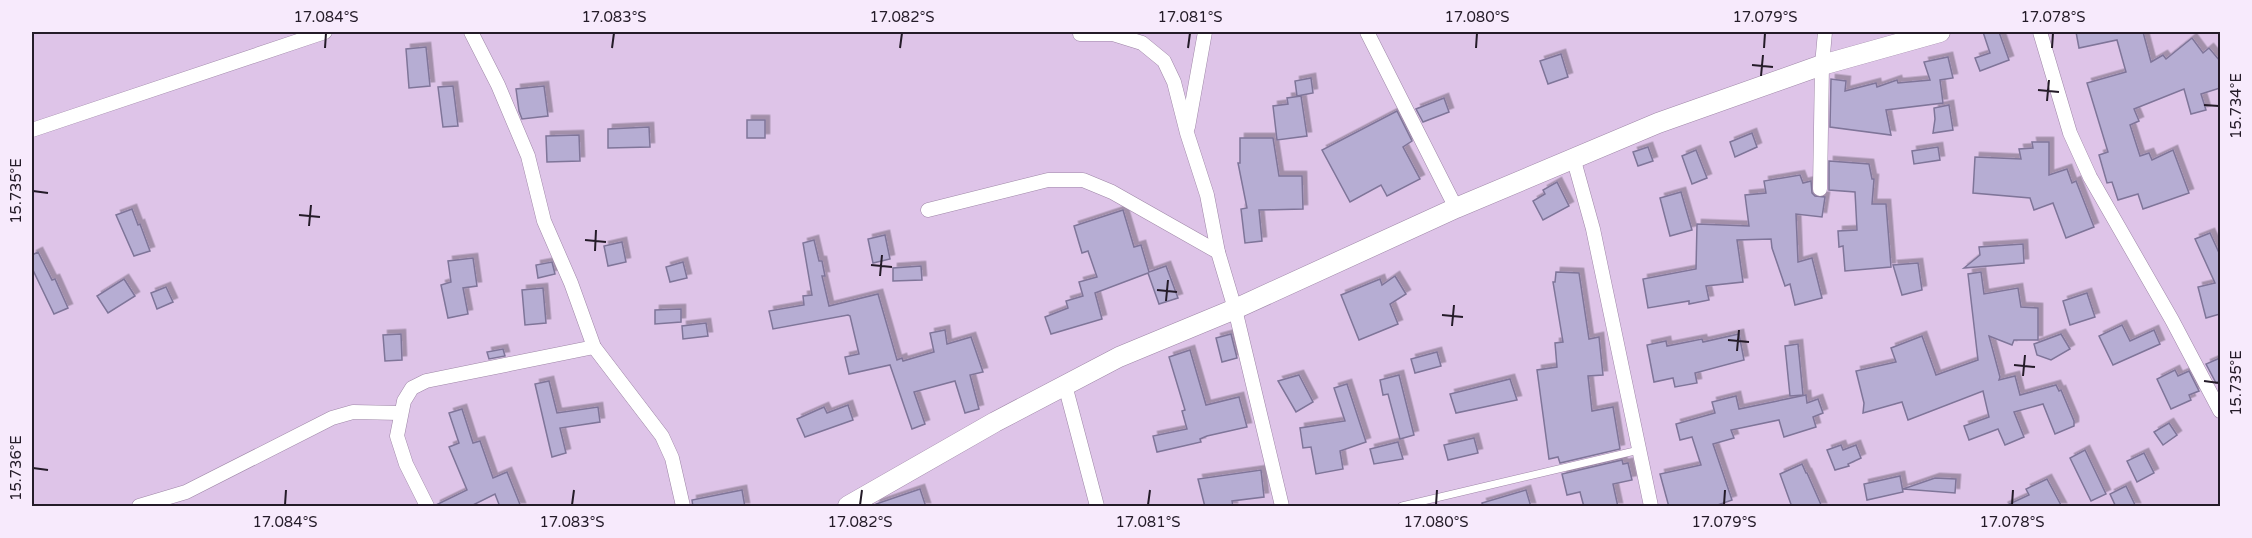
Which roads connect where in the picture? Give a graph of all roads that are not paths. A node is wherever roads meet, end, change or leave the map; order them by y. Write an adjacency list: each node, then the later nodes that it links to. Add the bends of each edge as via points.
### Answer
1 (325, 32): 10 (street)
2 (471, 32): 18 (street, via 528,156 544,221)
3 (1205, 32): 11 (street)
4 (1367, 32): 14 (street)
5 (1825, 32): 9 (street)
6 (1940, 32): 9 (street)
7 (2040, 32): 20 (street, via 2070,133 2090,177)
8 (1080, 34): 11 (street, via 1113,34 1142,43 1164,61 1174,82)
9 (1822, 65): 12 (street); 13 (street)
10 (32, 130)
11 (1186, 133): 16 (street, via 1207,195)
12 (1573, 157): 14 (street); 22 (street, via 1595,239)
13 (1820, 189)
14 (1456, 208): 17 (street)
15 (928, 210): 16 (street, via 1048,180 1083,180 1112,192)
16 (1218, 252): 17 (street)
17 (1235, 309): 19 (street, via 1119,357); 28 (street)
18 (594, 347): 21 (street, via 426,381 412,388); 25 (street, via 662,436 672,458)
19 (1065, 385): 26 (street); 27 (street)
20 (2220, 411)
21 (400, 413): 23 (street, via 353,412 332,418 186,492); 24 (street, via 397,436)
22 (1639, 450): 29 (lane); 30 (street)
23 (140, 507)
24 (427, 507)
25 (683, 507)
26 (848, 507)
27 (1096, 507)
28 (1282, 507)
29 (1402, 507)
30 (1651, 507)

